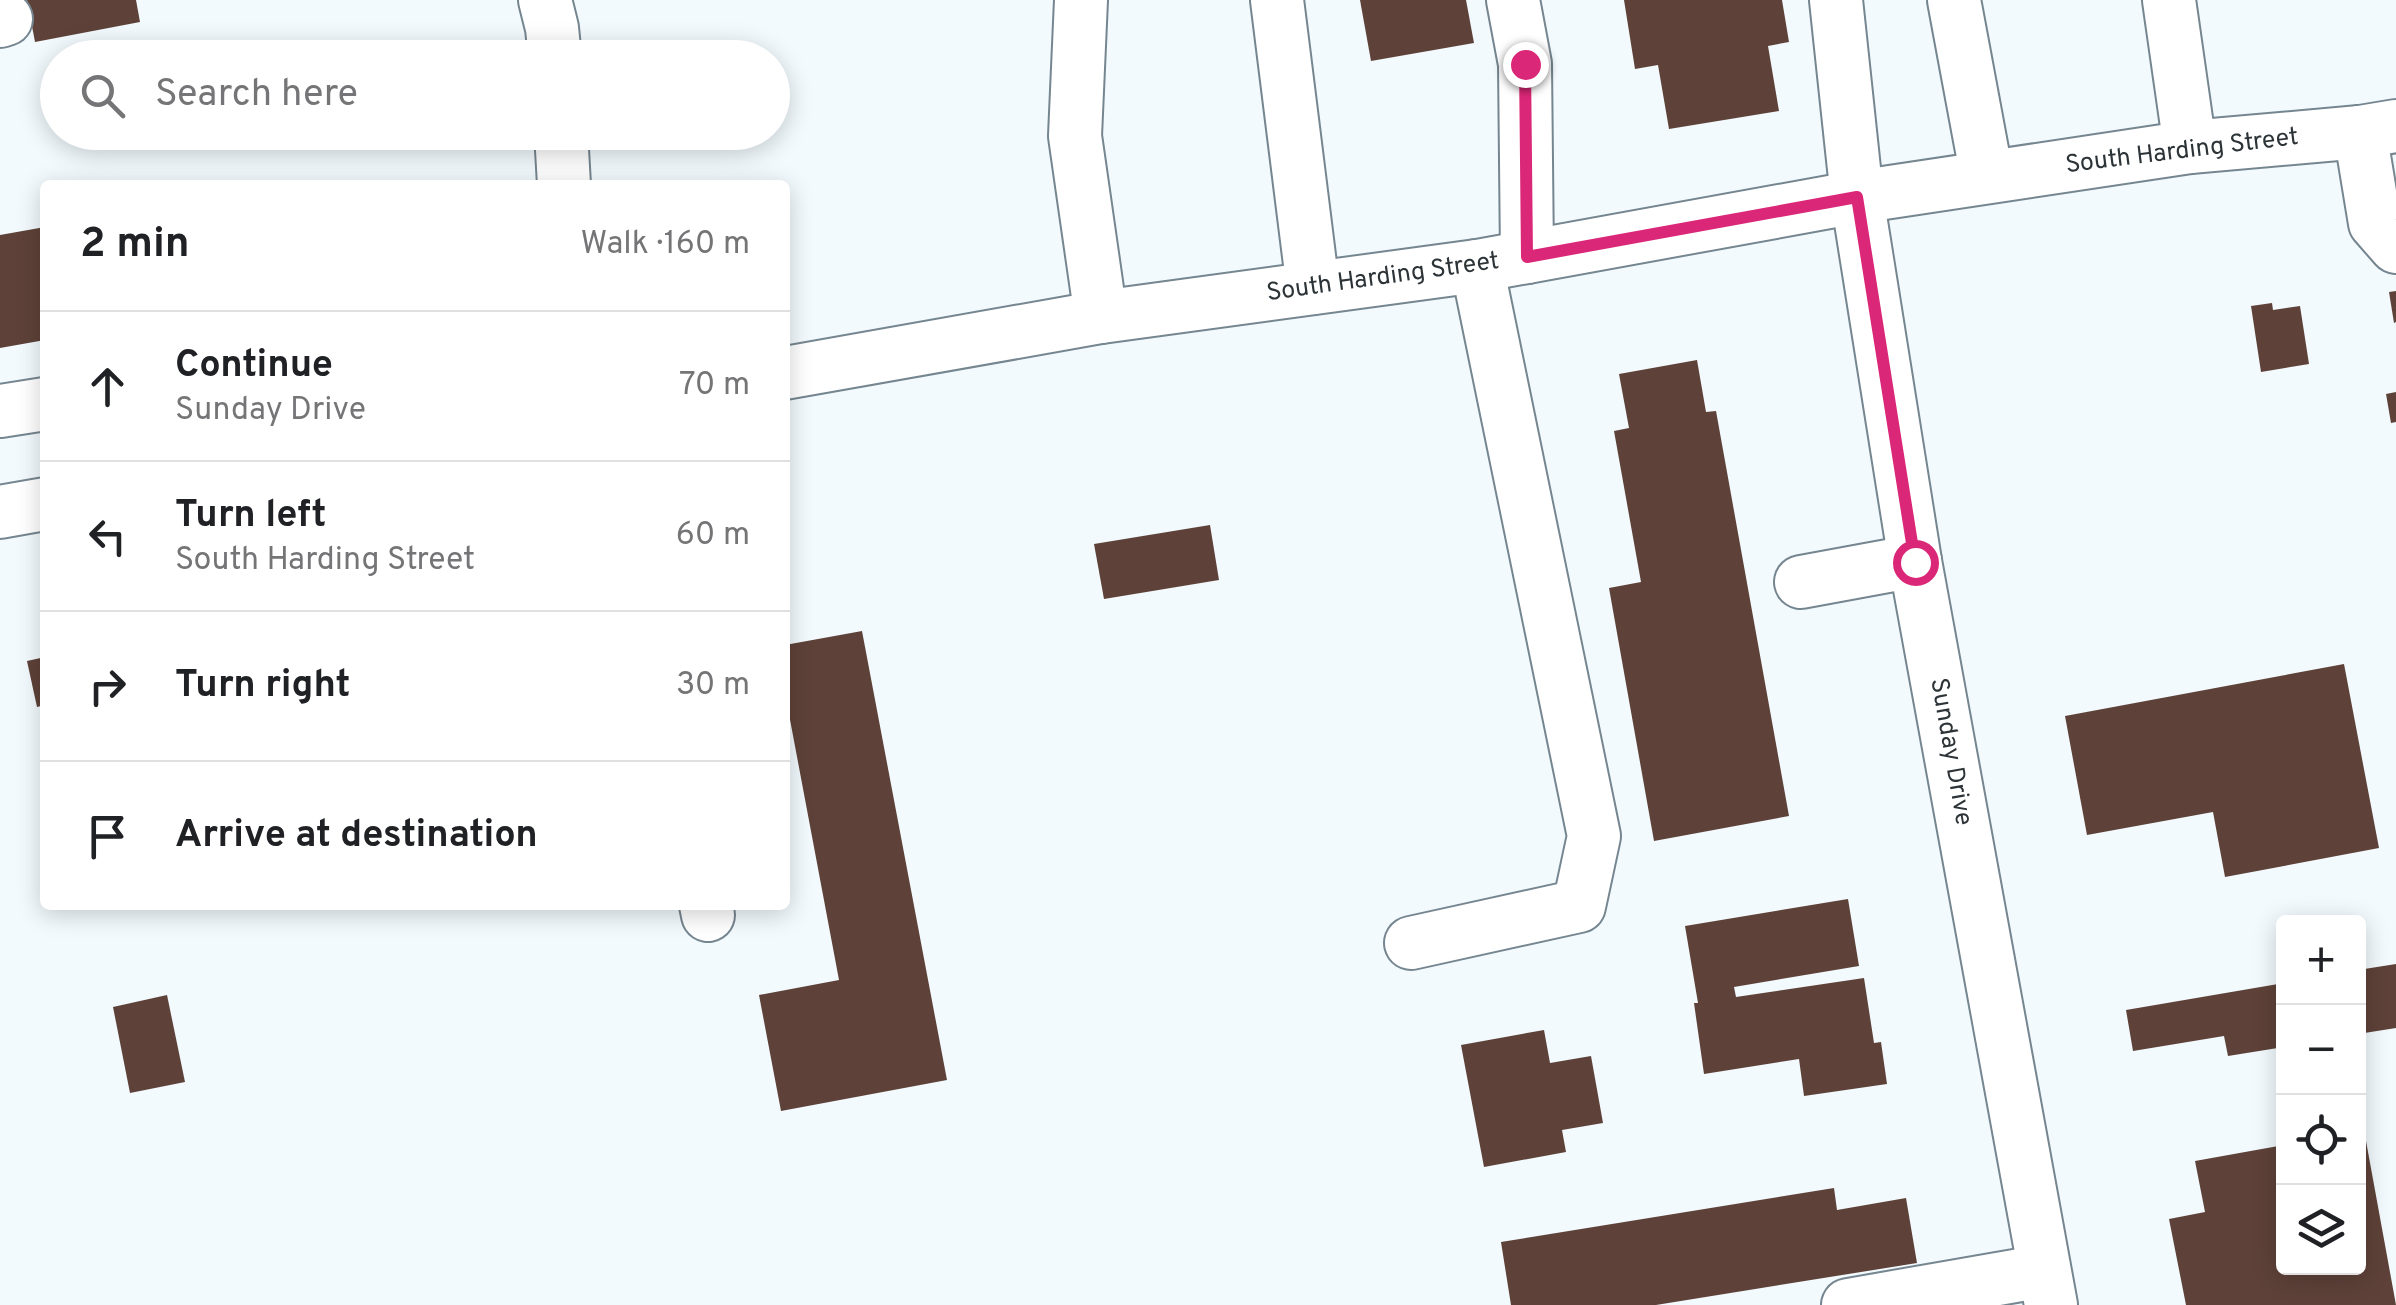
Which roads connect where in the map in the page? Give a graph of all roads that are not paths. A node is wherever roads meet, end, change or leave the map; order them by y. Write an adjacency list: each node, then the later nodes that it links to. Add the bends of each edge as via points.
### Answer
1 (545, 0): 8 (street)
2 (1081, 0): 18 (street, via 1075,136)
3 (1277, 0): 17 (street)
4 (1514, 0): 16 (street, via 1525,64)
5 (1836, 0): 14 (street, Sunday Drive)
6 (1954, 0): 12 (street)
7 (2169, 0): 10 (street)
8 (553, 40)
9 (2378, 129): 10 (street, South Harding Street); 15 (street, via 2375,222)
10 (2190, 147): 12 (street, South Harding Street)
11 (562, 150): 13 (street)
12 (1988, 177): 14 (street, South Harding Street)
13 (564, 180)
14 (1857, 197): 16 (street, South Harding Street); 24 (street, Sunday Drive)
15 (2396, 247)
16 (1502, 262): 17 (street, South Harding Street); 26 (street, via 1594,836 1579,906)
17 (1313, 288): 18 (street, South Harding Street)
18 (1101, 317): 19 (street, South Harding Street)
19 (790, 372)
20 (40, 405): 21 (street)
21 (0, 412)
22 (40, 505): 23 (street)
23 (0, 512)
24 (1915, 562): 25 (street); 27 (street, Sunday Drive)
25 (1801, 582)
26 (1411, 943)
27 (2047, 1288): 28 (street)
28 (1848, 1305)

